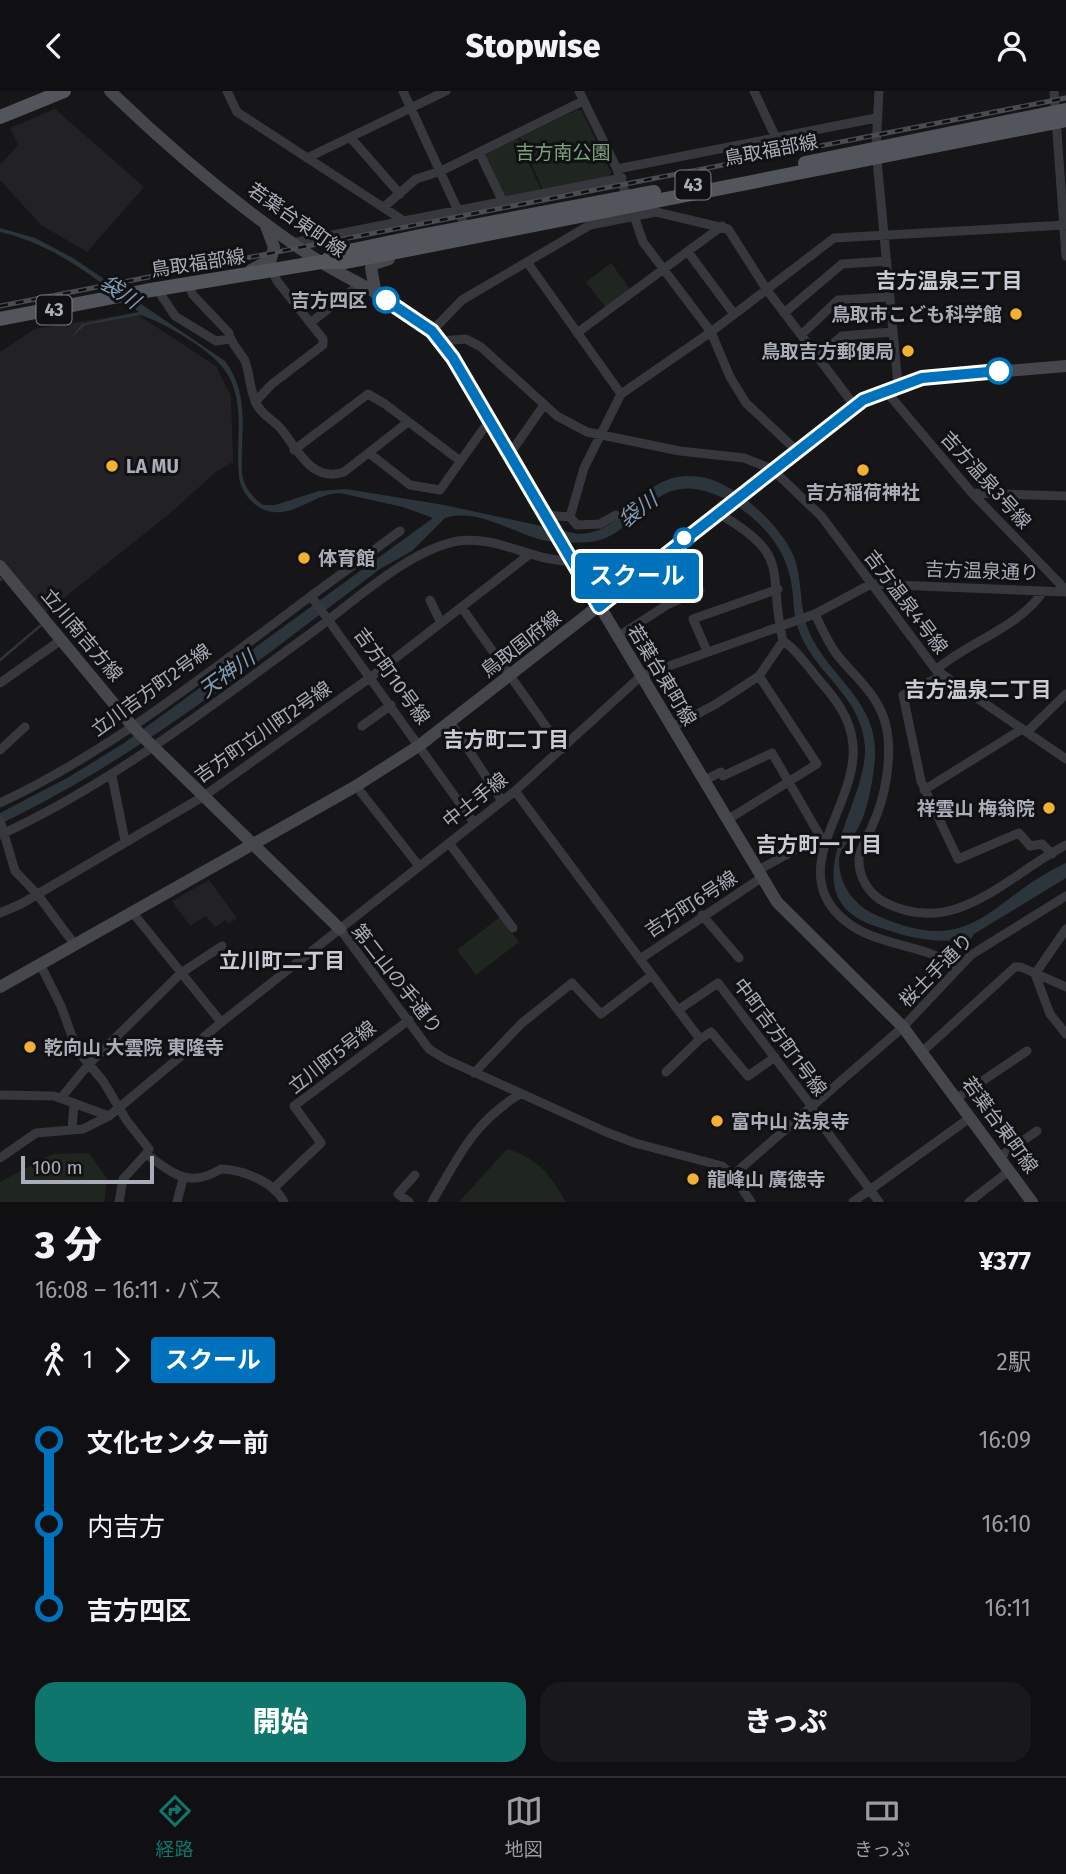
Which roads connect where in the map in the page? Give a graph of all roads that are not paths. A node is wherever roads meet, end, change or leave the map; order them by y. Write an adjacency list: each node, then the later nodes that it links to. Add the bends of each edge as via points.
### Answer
1 (64, 91): 13 (main road)
2 (110, 91): 28 (main road, 若葉台東町線)
3 (227, 91): 19 (street, via 237,112)
4 (403, 91): 11 (street)
5 (446, 91): 11 (street)
6 (579, 91): 10 (street)
7 (754, 91): 16 (street)
8 (879, 91): 14 (street)
9 (1054, 91): 12 (street)
10 (583, 101): 17 (street); 21 (street)
11 (411, 108): 15 (street); 20 (street)
12 (1061, 116): 18 (main road, 鳥取福部線 / 43); 29 (street)
13 (0, 117)
14 (876, 118): 16 (street); 18 (street)
15 (350, 137): 19 (street); 22 (street)
16 (776, 138): 21 (street)
17 (478, 152): 20 (street); 23 (street)
18 (877, 153): 25 (main road, 鳥取福部線 / 43); 32 (street)
19 (307, 158): 24 (street)
20 (441, 171): 22 (street, via 416,179); 26 (street)
21 (620, 174): 23 (street); 25 (street)
22 (400, 194): 24 (street)
23 (503, 202): 26 (street)
24 (384, 207): 27 (street)
25 (631, 207): 30 (street); 31 (main road, 鳥取福部線 / 43); 34 (main road, 鳥取福部線 / 43); 39 (street); 40 (street, via 643,243)
26 (460, 210): 27 (street); 31 (street)
27 (404, 221): 33 (street)
28 (264, 223): 33 (main road, 若葉台東町線); 42 (main road, via 272,236 271,259)
29 (1065, 225): 32 (street); 36 (street)
30 (722, 226): 35 (street); 46 (street)
31 (466, 228): 38 (main road, 鳥取福部線 / 43, via 344,252)
32 (886, 234): 37 (street); 46 (street, via 834,238)
33 (292, 243): 38 (main road, 若葉台東町線)
34 (419, 248): 38 (main road, 鳥取福部線 / 43, via 346,262); 47 (main road, via 374,264 370,272)
35 (688, 252): 40 (street); 50 (street)
36 (1066, 255)
37 (887, 261): 48 (street); 49 (street, via 842,264)
38 (321, 262): 41 (main road, 鳥取福部線 / 43); 44 (main road, 若葉台東町線)
39 (527, 262): 53 (street, via 454,306); 56 (street)
40 (664, 269): 54 (street); 56 (street)
41 (272, 270): 42 (main road, 鳥取福部線 / 43); 52 (street)
42 (231, 278): 43 (main road, 鳥取福部線 / 43)
43 (188, 284): 45 (main road, 鳥取福部線 / 43); 58 (street)
44 (359, 285): 47 (main road, 若葉台東町線); 52 (street)
45 (151, 290): 51 (main road, 鳥取福部線 / 43); 58 (street, via 175,316 216,341)
46 (767, 290): 49 (street); 50 (street)
47 (376, 294): 53 (main road, 若葉台東町線)
48 (889, 297): 55 (street); 57 (street, via 838,300)
49 (784, 313): 57 (street)
50 (734, 314): 54 (street)
51 (0, 319)
52 (310, 323): 65 (street, via 323,345)
53 (432, 331): 59 (main road, 若葉台東町線)
54 (711, 332): 64 (street); 72 (street, via 746,403)
55 (892, 332): 60 (street, via 842,336); 62 (street)
56 (577, 333): 64 (street)
57 (801, 335): 60 (street)
58 (230, 339): 65 (street, via 244,359)
59 (441, 341): 66 (street, via 466,339 481,347); 68 (main road, 若葉台東町線)
60 (817, 356): 67 (street)
61 (1066, 366): 62 (main road, 鳥取国府線, via 936,376)
62 (898, 385): 63 (main road, 鳥取国府線)
63 (884, 390): 67 (main road, 鳥取国府線); 77 (street, 吉方温泉3号線)
64 (621, 394): 70 (street)
65 (255, 402): 71 (street)
66 (544, 405): 70 (street, via 574,426); 74 (street)
67 (854, 405): 72 (main road, 鳥取国府線)
68 (489, 421): 74 (main road, 若葉台東町線); 75 (street)
69 (408, 422): 71 (street, via 386,404 363,395); 73 (street); 75 (street)
70 (600, 434): 76 (street, via 680,451 744,458); 81 (street)
71 (294, 450): 73 (street, via 319,472 332,475 344,472)
72 (796, 450): 76 (main road, 鳥取国府線)
73 (369, 453): 75 (street, via 410,485 433,490 442,489)
74 (509, 455): 82 (main road, 若葉台東町線)
75 (459, 460)
76 (772, 468): 79 (main road, 鳥取国府線); 87 (street, 吉方温泉4号線, via 822,517)
77 (972, 493): 78 (street); 91 (street, 吉方温泉3号線)
78 (1066, 496)
79 (718, 511): 88 (street, via 764,547 774,563); 94 (main road, 鳥取国府線)
80 (616, 515): 81 (street, via 600,524 577,525)
81 (570, 517): 82 (street)
82 (546, 518): 85 (main road, 若葉台東町線)
83 (400, 531): 92 (street, 立川吉方町2号線)
84 (530, 554): 85 (street, via 553,561); 95 (street, 吉方町立川町2号線); 97 (street, via 490,542 448,544 404,565)
85 (570, 558): 94 (main road, 若葉台東町線)
86 (0, 566): 101 (main road, 立川南吉方線)
87 (871, 585): 90 (street, 吉方温泉通り); 96 (street, 吉方温泉通り); 104 (street, 吉方温泉4号線)
88 (778, 589): 99 (street); 103 (street, via 693,619)
89 (700, 590): 100 (street)
90 (1044, 591): 91 (street, 吉方温泉通り); 104 (street, via 1006,625 961,650)
91 (1066, 591)
92 (312, 597): 97 (street, 吉方町10号線); 115 (street, 立川吉方町2号線)
93 (430, 600): 98 (street)
94 (599, 607): 100 (main road, 若葉台東町線); 108 (main road, 鳥取国府線)
95 (462, 608): 98 (street, 吉方町立川町2号線); 108 (street)
96 (813, 615): 99 (street, 吉方温泉通り); 140 (street, via 836,653 865,683 887,730 882,795 859,856 863,879 876,898 923,914 954,912)
97 (328, 618): 107 (street, 吉方町10号線); 119 (street)
98 (442, 624): 107 (street, 吉方町立川町2号線)
99 (781, 625): 102 (street); 103 (street, 中土手線)
100 (617, 637): 105 (main road, 若葉台東町線)
101 (61, 640): 109 (street); 115 (main road, 立川南吉方線)
102 (783, 641): 106 (street); 135 (street, via 838,703 852,738 848,792)
103 (707, 651): 105 (street, 中土手線)
104 (938, 673): 117 (street, 吉方温泉4号線); 127 (street, via 903,695)
105 (641, 676): 116 (main road, 若葉台東町線); 120 (street, 中土手線)
106 (759, 676): 116 (street); 125 (street, via 817,764)
107 (371, 677): 111 (street, 吉方町10号線); 129 (street, 吉方町立川町2号線)
108 (511, 677): 112 (main road, 鳥取国府線); 120 (street)
109 (0, 683)
110 (1066, 694): 117 (street)
111 (391, 705): 113 (street); 118 (street, 吉方町10号線)
112 (451, 723): 118 (main road, 鳥取国府線); 130 (street)
113 (362, 726)
114 (25, 727): 121 (street)
115 (133, 727): 119 (main road, 立川南吉方線); 131 (street, 立川吉方町2号線)
116 (671, 728): 124 (main road, 若葉台東町線)
117 (1024, 731): 122 (street, 吉方温泉4号線); 127 (street)
118 (420, 745): 126 (main road, 鳥取国府線); 133 (street, 吉方町10号線)
119 (152, 746): 123 (street); 129 (main road)
120 (562, 749): 128 (street, 中土手線)
121 (0, 750)
122 (1066, 759)
123 (111, 776): 134 (street); 136 (street)
124 (704, 781): 125 (street, via 772,753); 132 (main road, 若葉台東町線)
125 (788, 781): 132 (street); 135 (street)
126 (356, 786): 138 (main road, 鳥取国府線); 141 (street)
127 (924, 790): 140 (street, via 958,859 1019,833 1030,846 1042,844)
128 (515, 791): 130 (street, 中土手線); 154 (street)
129 (204, 796): 136 (street, 吉方町立川町2号線); 138 (main road)
130 (502, 801): 133 (street, 中土手線)
131 (0, 803)
132 (727, 820): 142 (main road, 若葉台東町線)
133 (474, 823): 137 (street, 中土手線)
134 (2, 829): 143 (street, via 15,871)
135 (822, 839): 142 (street, 吉方町6号線); 156 (street, via 820,867 827,898 847,923 889,942 939,955)
136 (125, 841): 143 (street, 吉方町立川町2号線)
137 (449, 843): 141 (street, 中土手線); 148 (street)
138 (254, 844): 146 (main road, 鳥取国府線); 149 (main road)
139 (1066, 845): 140 (street)
140 (1052, 854)
141 (419, 866): 149 (street, 中土手線)
142 (759, 874): 147 (street, 吉方町6号線); 165 (main road, 若葉台東町線, via 777,902)
143 (37, 894): 145 (street, 吉方町立川町2号線); 151 (street)
144 (1066, 896): 156 (street, 桜土手通り, via 979,949)
145 (0, 913)
146 (133, 913): 151 (main road, 鳥取国府線); 157 (street)
147 (702, 915): 153 (street); 154 (street, 吉方町6号線)
148 (513, 928)
149 (340, 929): 163 (street, 第二山の手通り); 164 (street, 第二山の手通り)
150 (1066, 929): 158 (street)
151 (75, 945): 155 (main road, 鳥取国府線)
152 (222, 946): 157 (street)
153 (739, 958)
154 (640, 959): 159 (street)
155 (40, 964): 160 (main road, 鳥取国府線); 171 (street)
156 (959, 968): 165 (street, 桜土手通り)
157 (181, 973): 164 (street); 171 (street)
158 (1035, 974): 161 (street); 166 (street, via 1050,1014); 168 (street, via 1015,967)
159 (652, 975): 162 (street); 173 (street, via 601,1014 572,983 522,1023)
160 (0, 987)
161 (1066, 987)
162 (678, 1010): 167 (street); 170 (street, 中町吉方町1号線, via 718,983)
163 (409, 1020): 173 (street, 第二山の手通り, via 429,1049); 192 (street, 立川町5号線, via 294,1106 321,1143)
164 (221, 1023): 179 (street, 第二山の手通り)
165 (903, 1027): 168 (main road, 若葉台東町線); 180 (street, 桜土手通り)
166 (1066, 1034)
167 (700, 1039): 170 (street, via 712,1032 748,1076); 172 (street)
168 (923, 1051): 177 (main road, 若葉台東町線)
169 (1027, 1051): 177 (street)
170 (775, 1057): 180 (street, 中町吉方町1号線)
171 (88, 1065): 176 (street); 179 (street)
172 (666, 1072)
173 (474, 1073): 174 (street, 第二山の手通り)
174 (520, 1094): 190 (street, 第二山の手通り, via 635,1143 716,1163); 198 (street, via 494,1110 476,1129)
175 (0, 1095): 176 (street)
176 (61, 1098): 178 (street)
177 (957, 1098): 182 (main road, 若葉台東町線)
178 (74, 1103): 181 (street); 183 (street)
179 (119, 1108): 181 (street, 第二山の手通り); 185 (street, via 149,1149)
180 (813, 1108): 190 (street, 桜土手通り); 193 (street, 中町吉方町1号線)
181 (109, 1116): 183 (street, 第二山の手通り, via 91,1127)
182 (971, 1117): 186 (main road, 若葉台東町線); 193 (street)
183 (72, 1130): 187 (street, 第二山の手通り, via 32,1134)
184 (1037, 1131): 186 (street)
185 (146, 1154): 191 (street); 194 (street, via 123,1179)
186 (999, 1157): 188 (main road, 若葉台東町線)
187 (0, 1158)
188 (1009, 1171): 202 (street); 203 (main road, 若葉台東町線)
189 (415, 1175): 197 (street, via 398,1194)
190 (733, 1175): 199 (street, 第二山の手通り)
191 (183, 1179): 192 (street, via 230,1169); 195 (street)
192 (275, 1187): 196 (street)
193 (870, 1189): 200 (street); 201 (street, 中町吉方町1号線)
194 (119, 1202)
195 (177, 1202)
196 (284, 1202)
197 (409, 1202)
198 (432, 1202)
199 (751, 1202)
200 (853, 1202)
201 (879, 1202)
202 (969, 1202)
203 (1032, 1202)

